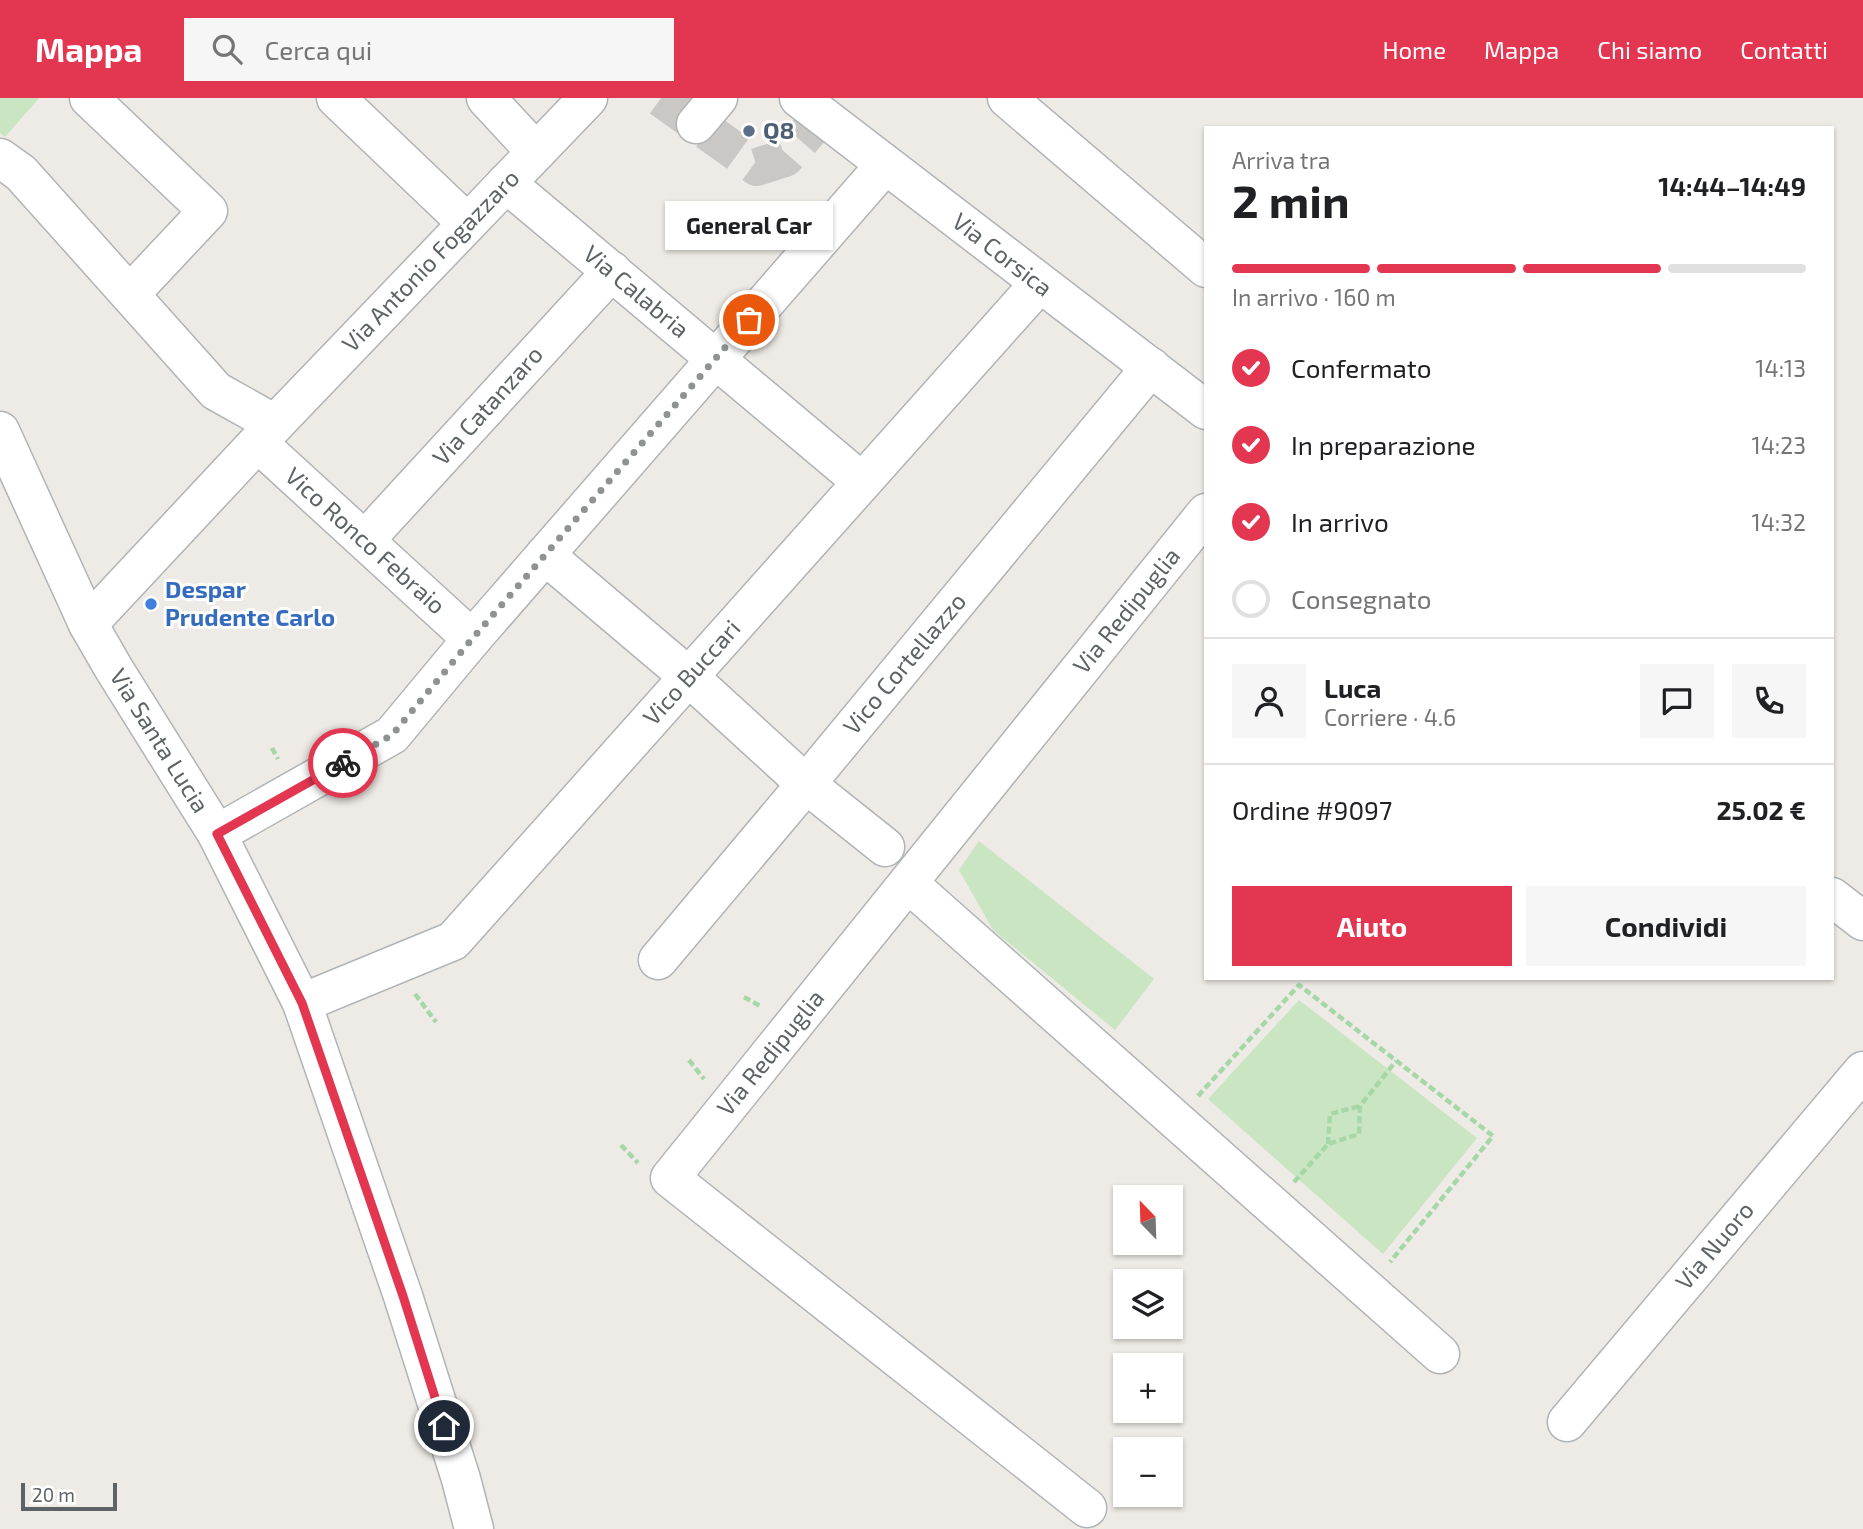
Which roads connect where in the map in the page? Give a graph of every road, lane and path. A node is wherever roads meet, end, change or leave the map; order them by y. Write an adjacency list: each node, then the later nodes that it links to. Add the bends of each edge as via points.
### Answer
1 (89, 98): 15 (street, via 208,211)
2 (336, 98): 11 (street)
3 (486, 98): 7 (street)
4 (588, 98): 7 (street, Via Antonio Fogazzaro)
5 (799, 98): 9 (street, Via Corsica)
6 (1007, 98): 12 (street)
7 (536, 152): 10 (street, Via Antonio Fogazzaro)
8 (0, 158): 15 (street, via 21,173)
9 (885, 165): 14 (street, Via Corsica); 16 (street)
10 (506, 183): 11 (street, Via Antonio Fogazzaro); 13 (street, Via Calabria)
11 (467, 223): 20 (street, Via Antonio Fogazzaro)
12 (1204, 266)
13 (612, 271): 16 (street, Via Calabria); 23 (street, Via Catanzaro)
14 (1039, 284): 17 (street, Via Corsica); 21 (street, Vico Buccari)
15 (130, 294): 20 (street, via 216,391)
16 (715, 359): 21 (street, Via Calabria); 24 (street)
17 (1151, 367): 18 (street, Via Corsica); 28 (street, Vico Cortellazzo)
18 (1204, 408)
19 (0, 431): 25 (street, Via Santa Lucia)
20 (266, 433): 23 (street, Vico Ronco Febraio); 25 (street, Via Antonio Fogazzaro)
21 (862, 482): 27 (street, Vico Buccari)
22 (1204, 515): 31 (street, Via Redipuglia)
23 (365, 540): 26 (street, Vico Ronco Febraio)
24 (545, 555): 26 (street); 27 (street)
25 (88, 624): 29 (street, Via Santa Lucia)
26 (472, 639): 29 (street, via 392,735)
27 (689, 677): 28 (street); 35 (street, Vico Buccari, via 453,941)
28 (806, 784): 30 (street); 34 (street, Vico Cortellazzo)
29 (217, 834): 35 (street, Via Santa Lucia)
30 (885, 847)
31 (908, 883): 39 (street); 45 (street, Via Redipuglia, via 670,1178)
32 (1834, 899): 33 (street)
33 (1863, 921)
34 (658, 960)
35 (302, 1003): 46 (street, Via Santa Lucia, via 403,1296)
36 (1396, 1061): 38 (path); 39 (path, via 1299,985); 42 (path, via 1493,1136)
37 (1863, 1071): 44 (street, Via Nuoro)
38 (1360, 1106): 40 (path, via 1359,1134); 40 (path, via 1330,1114)
39 (1176, 1120): 41 (street)
40 (1328, 1144): 41 (path)
41 (1273, 1206): 42 (street)
42 (1367, 1289): 43 (street)
43 (1440, 1354)
44 (1567, 1422)
45 (1087, 1508)
46 (474, 1529)

